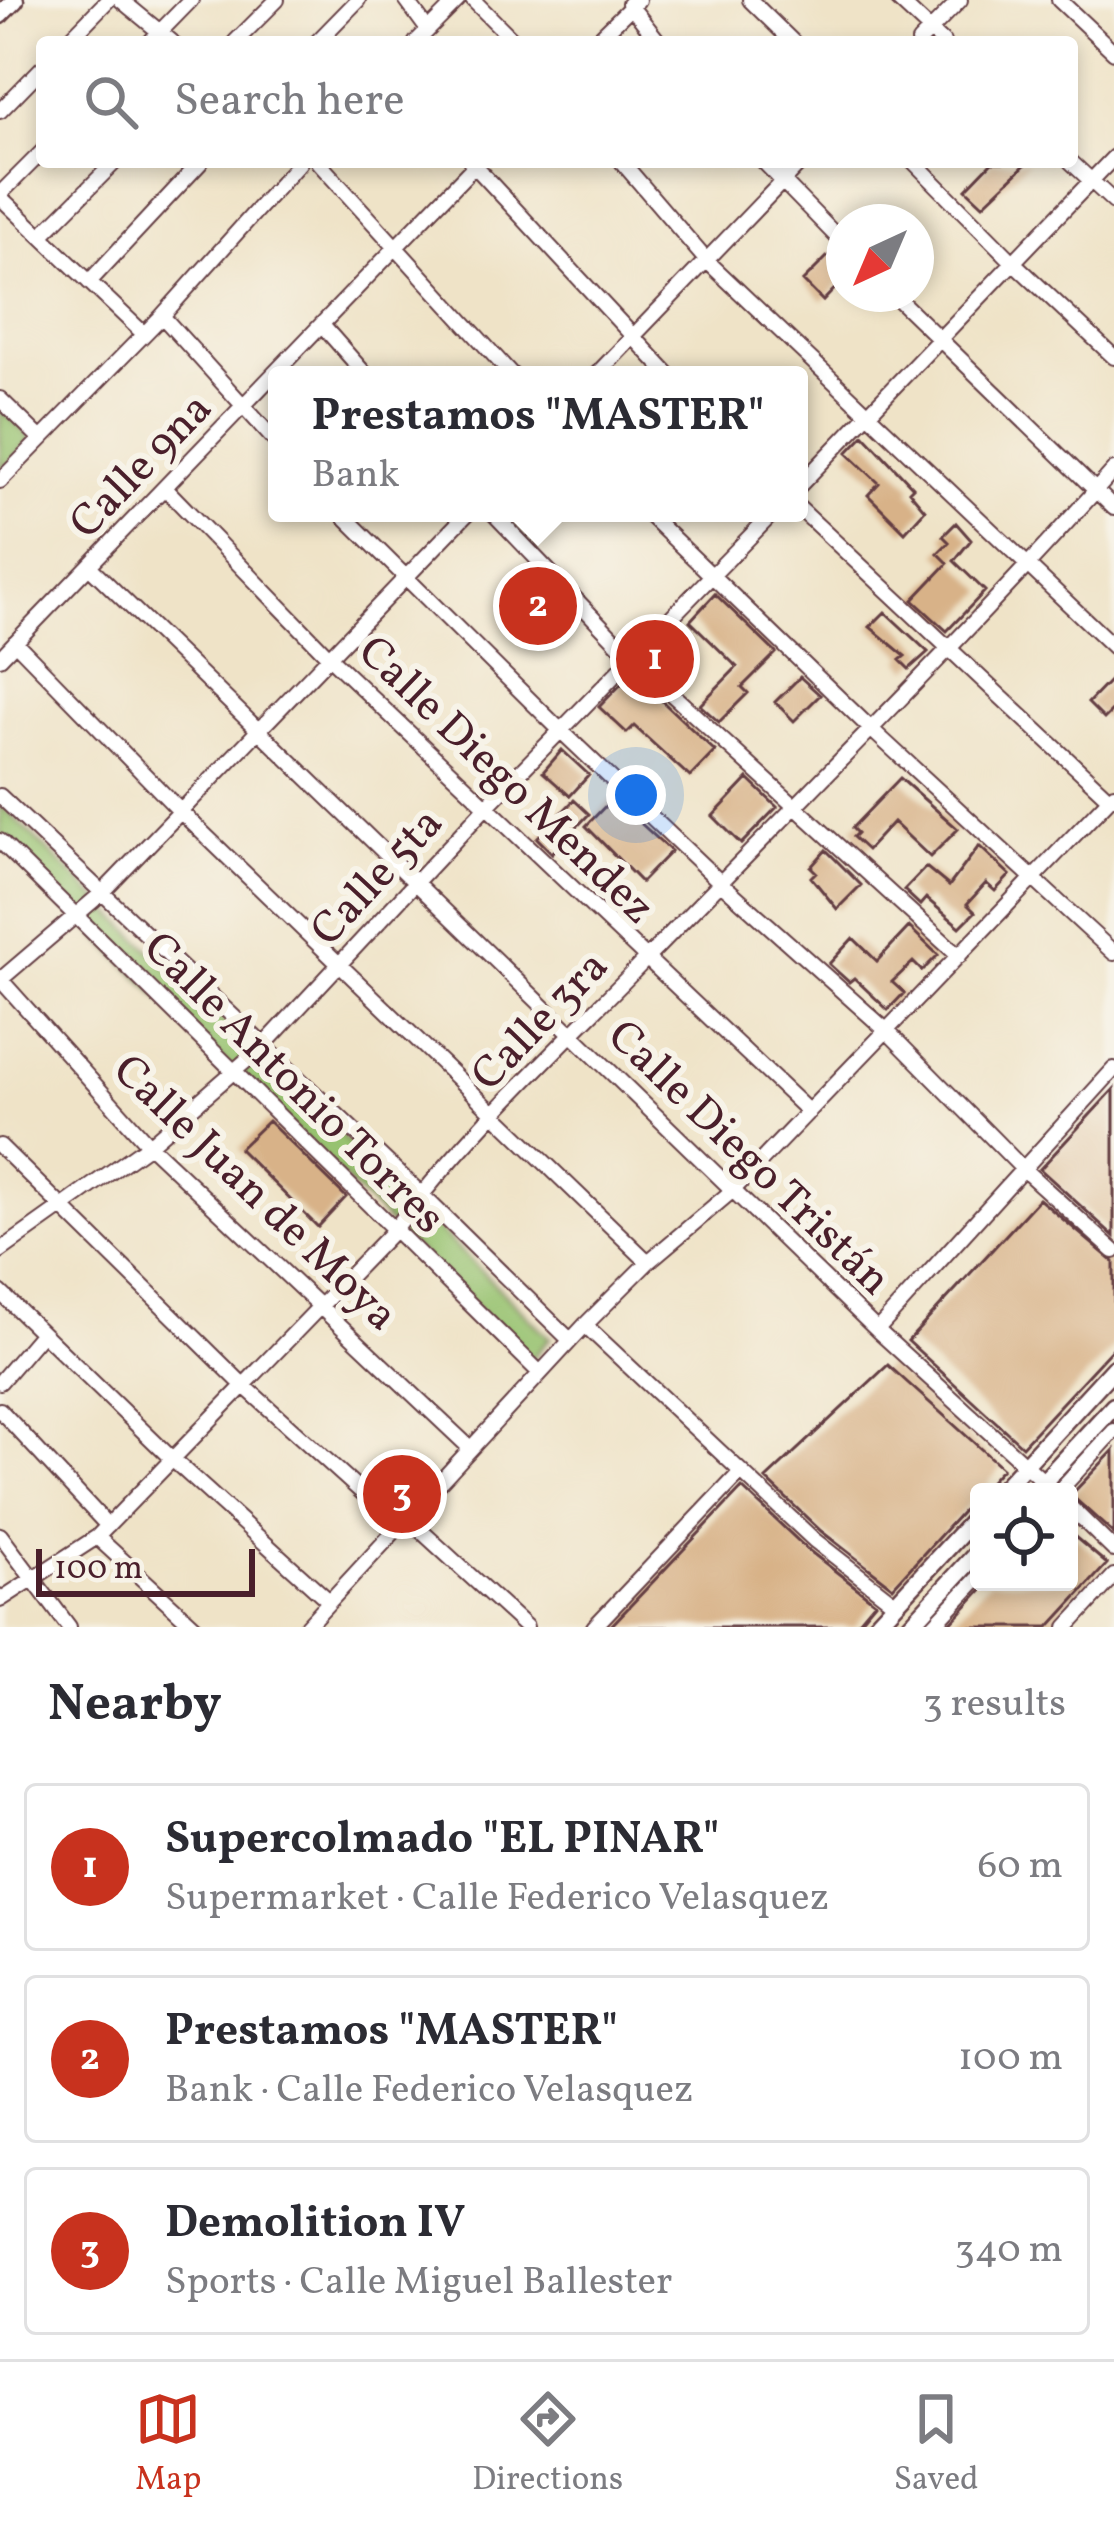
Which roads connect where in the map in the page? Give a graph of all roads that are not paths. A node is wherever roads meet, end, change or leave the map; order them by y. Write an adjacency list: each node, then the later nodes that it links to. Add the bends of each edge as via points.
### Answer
1 (15, 0): 15 (street)
2 (108, 0): 17 (street)
3 (122, 0): 18 (street)
4 (191, 0): 19 (street)
5 (277, 0): 20 (street)
6 (358, 0): 21 (street)
7 (406, 0): 16 (street)
8 (458, 0): 16 (street)
9 (472, 0): 23 (street)
10 (750, 0): 26 (street)
11 (898, 0): 27 (street)
12 (960, 0): 27 (street)
13 (1059, 0): 28 (street)
14 (632, 2): 24 (street); 25 (street)
15 (0, 15)
16 (428, 30): 22 (street)
17 (73, 36)
18 (158, 36)
19 (163, 36)
20 (241, 36)
21 (322, 36)
22 (422, 36)
23 (508, 36)
24 (601, 36)
25 (655, 36)
26 (787, 36)
27 (925, 36)
28 (1114, 52)
29 (36, 74): 30 (street)
30 (0, 111)
31 (1114, 157): 45 (street)
32 (36, 158): 46 (street)
33 (109, 168): 49 (street)
34 (195, 168): 53 (street)
35 (295, 168): 55 (street)
36 (324, 168): 50 (street)
37 (470, 168): 50 (street, Calle 9na)
38 (479, 168): 58 (street)
39 (627, 168): 51 (street)
40 (770, 168): 44 (street)
41 (795, 168): 44 (street)
42 (920, 168): 52 (street)
43 (1077, 168): 45 (street)
44 (782, 181): 48 (street); 51 (street)
45 (1091, 181): 47 (street); 52 (street)
46 (0, 196): 49 (street)
47 (1114, 202)
48 (826, 226)
49 (41, 236): 53 (street)
50 (397, 246): 56 (street, Calle 9na); 63 (street)
51 (706, 260): 58 (street); 69 (street)
52 (1013, 262): 59 (street); 60 (street)
53 (89, 282): 57 (street)
54 (911, 312): 59 (street)
55 (162, 316): 57 (street); 68 (street)
56 (322, 325): 61 (street, Calle 9na); 62 (street)
57 (144, 334): 71 (street)
58 (632, 338): 64 (street); 65 (street)
59 (939, 340): 69 (street); 76 (street)
60 (1114, 357)
61 (283, 366)
62 (358, 366)
63 (504, 366)
64 (605, 366)
65 (660, 366)
66 (268, 381): 68 (street, Calle 9na)
67 (0, 399): 71 (street)
68 (244, 406): 70 (street); 75 (street, Calle 9na)
69 (867, 415): 73 (street); 84 (street)
70 (268, 432)
71 (41, 439): 74 (street)
72 (1114, 470): 76 (street, Calle 3ra)
73 (808, 477)
74 (0, 481)
75 (166, 488): 85 (street, Calle 9na); 91 (street, Calle Diego Mendez)
76 (1096, 491): 77 (street); 84 (street, Calle 3ra)
77 (1114, 508)
78 (808, 517): 90 (street)
79 (350, 522): 87 (street)
80 (459, 522): 87 (street)
81 (502, 522): 93 (street)
82 (656, 522): 86 (street)
83 (764, 522): 86 (street, Calle 5ta)
84 (1027, 566): 89 (street); 90 (street, Calle 3ra)
85 (90, 567): 88 (street, Calle 9na); 94 (street, Calle Diego Tristán)
86 (712, 577): 93 (street, Calle 5ta); 95 (street)
87 (405, 579): 91 (street); 96 (street)
88 (15, 642): 92 (street, Calle 9na); 101 (street)
89 (1114, 647)
90 (946, 648): 95 (street, Calle 3ra); 98 (street)
91 (329, 657): 94 (street); 100 (street, Calle Diego Mendez)
92 (0, 658)
93 (632, 658): 96 (street, Calle 5ta); 99 (street)
94 (259, 729): 101 (street); 105 (street, Calle Diego Tristán)
95 (871, 729): 99 (street, Calle 3ra); 103 (street)
96 (563, 732): 100 (street, Calle 5ta); 104 (street)
97 (0, 796): 106 (street)
98 (1112, 797): 103 (street)
99 (796, 805): 104 (street, Calle 3ra); 109 (street)
100 (485, 808): 105 (street, Calle 5ta); 110 (street, Calle Diego Mendez)
101 (180, 811): 106 (street); 111 (street)
102 (0, 841): 107 (street, Calle Antonio Torres)
103 (1032, 880): 108 (street); 109 (street)
104 (720, 882): 110 (street, Calle 3ra); 113 (street)
105 (419, 883): 111 (street, Calle 5ta); 114 (street, Calle Diego Tristán)
106 (102, 893): 107 (street); 115 (street)
107 (75, 915): 112 (street); 117 (street, Calle Antonio Torres)
108 (1114, 953)
109 (959, 956): 113 (street)
110 (646, 959): 114 (street, Calle 3ra); 118 (street, Calle Diego Mendez)
111 (341, 964): 115 (street, Calle 5ta); 119 (street)
112 (0, 979): 120 (street, Calle Juan de Moya)
113 (887, 1031): 118 (street); 122 (street)
114 (574, 1033): 119 (street, Calle 3ra); 123 (street, Calle Diego Tristán)
115 (262, 1046): 117 (street, Calle 5ta); 124 (street)
116 (1114, 1069): 122 (street)
117 (236, 1071): 120 (street, Calle 5ta); 126 (street, Calle Antonio Torres)
118 (809, 1112): 123 (street)
119 (494, 1116): 124 (street, Calle 3ra); 129 (street)
120 (149, 1144): 125 (street, Calle 5ta); 131 (street, Calle Juan de Moya)
121 (0, 1145): 125 (street)
122 (1022, 1168): 128 (street); 133 (street)
123 (732, 1191): 129 (street); 133 (street, Calle Diego Tristán)
124 (422, 1194): 126 (street, Calle 3ra); 135 (street)
125 (60, 1207): 127 (street, Calle 5ta); 139 (street)
126 (395, 1229): 131 (street, Calle 3ra); 137 (street, Calle Antonio Torres)
127 (0, 1250)
128 (1114, 1251)
129 (648, 1262): 132 (street)
130 (0, 1292): 134 (street)
131 (319, 1305): 139 (street, Calle 3ra); 143 (street, Calle Juan de Moya)
132 (585, 1325): 135 (street); 146 (street)
133 (877, 1330): 145 (street, Calle Diego Tristán)
134 (41, 1334): 138 (street); 144 (street)
135 (571, 1340): 137 (street)
136 (1114, 1368): 145 (street)
137 (540, 1373): 143 (street)
138 (0, 1382)
139 (242, 1384): 144 (street, Calle 3ra); 152 (street, via 375,1504)
140 (1114, 1406): 149 (street)
141 (0, 1410): 154 (street)
142 (1114, 1431): 150 (street)
143 (470, 1448): 152 (street)
144 (172, 1459): 154 (street, Calle 3ra); 162 (street)
145 (1025, 1465): 147 (street); 148 (street, Calle Diego Tristán)
146 (741, 1472): 163 (street); 168 (street)
147 (1008, 1483)
148 (1042, 1483)
149 (1053, 1483)
150 (1055, 1483)
151 (1078, 1515): 156 (street)
152 (406, 1517): 162 (street); 167 (street)
153 (970, 1524): 163 (street)
154 (102, 1532): 159 (street, Calle 3ra); 165 (street)
155 (0, 1534): 159 (street)
156 (1114, 1550)
157 (970, 1562): 170 (street)
158 (1114, 1576): 172 (street)
159 (31, 1579): 161 (street, Calle 3ra); 164 (street)
160 (970, 1586): 171 (street)
161 (0, 1599)
162 (329, 1601): 166 (street)
163 (896, 1604): 169 (street)
164 (69, 1627)
165 (195, 1627)
166 (306, 1627)
167 (526, 1627)
168 (594, 1627)
169 (874, 1627)
170 (908, 1627)
171 (932, 1627)
172 (1066, 1627)

